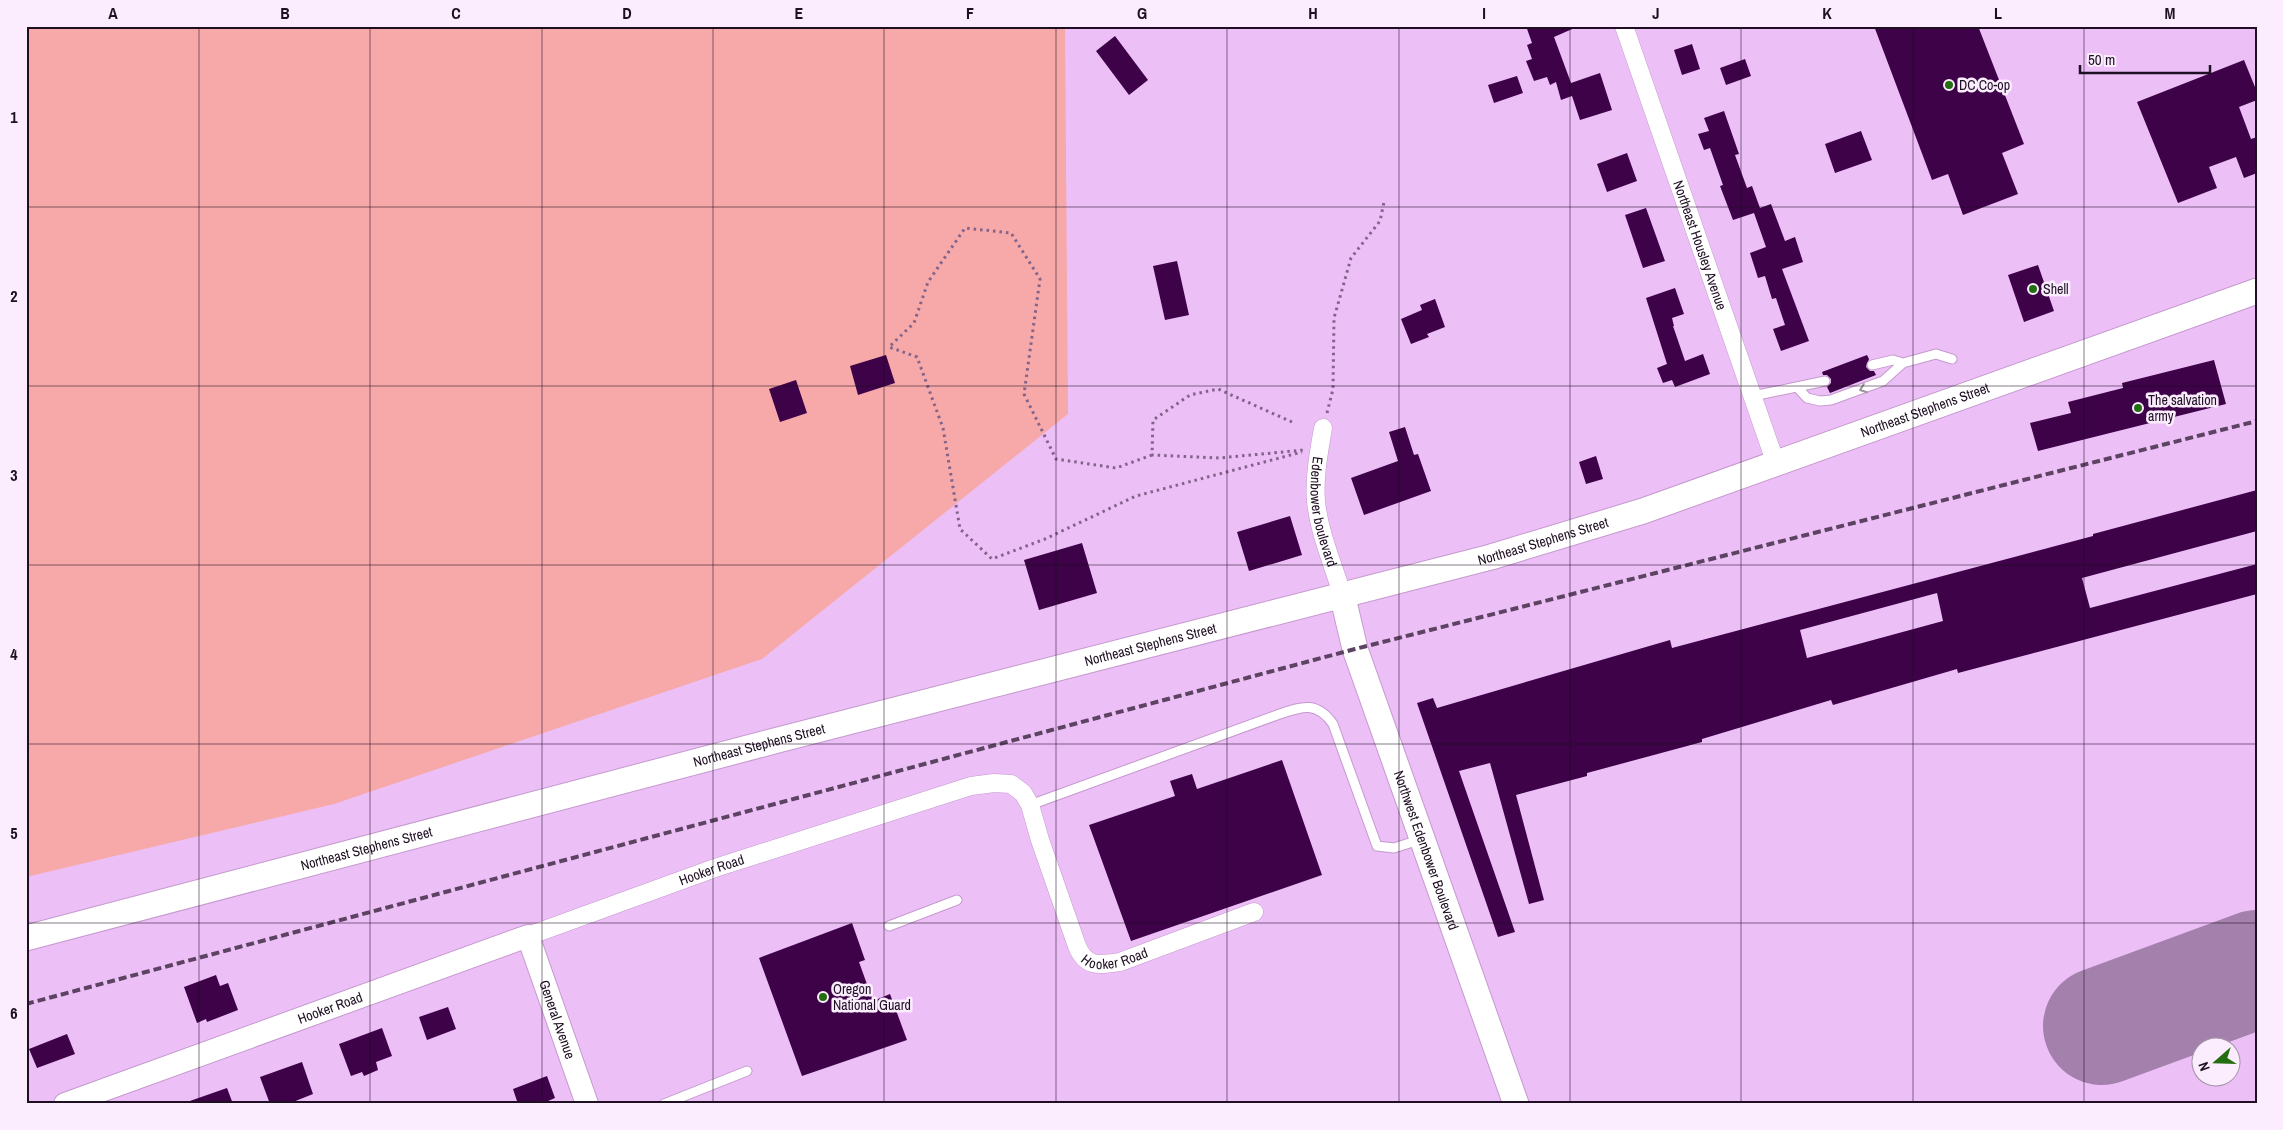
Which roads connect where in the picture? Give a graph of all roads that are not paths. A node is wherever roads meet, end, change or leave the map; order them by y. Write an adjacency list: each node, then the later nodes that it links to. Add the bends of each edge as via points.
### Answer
1 (1624, 26): 8 (street, Northeast Housley Avenue)
2 (2257, 291): 10 (main road, Northeast Stephens Street)
3 (1952, 359): 4 (lane, via 1936,354)
4 (1903, 363): 5 (lane, via 1893,360); 7 (lane, one-way to 7, via 1883,381 1831,400 1807,398)
5 (1872, 366)
6 (1825, 381): 7 (lane)
7 (1798, 388): 8 (lane)
8 (1753, 396): 10 (street, Northeast Housley Avenue)
9 (1323, 428): 11 (street, Edenbower boulevard, via 1316,502)
10 (1776, 464): 11 (main road, Northeast Stephens Street, via 1643,511 1491,557)
11 (1342, 594): 13 (main road, Northwest Edenbower Boulevard, via 1355,649); 18 (main road, Northeast Stephens Street)
12 (1030, 805): 13 (lane, via 1277,715 1308,707 1326,714 1333,724 1377,846 1394,848); 15 (street, Hooker Road, via 1077,946 1082,957 1090,963 1120,962); 17 (street, Hooker Road, via 1023,793 1011,784 971,786 715,868)
13 (1423, 839): 23 (main road, Northwest Edenbower Boulevard)
14 (957, 900): 16 (lane)
15 (1254, 912)
16 (890, 926)
17 (528, 936): 20 (street, Hooker Road); 21 (street, General Avenue)
18 (26, 938)
19 (747, 1072): 22 (lane)
20 (65, 1104)
21 (587, 1104)
22 (664, 1104)
23 (1516, 1104)

